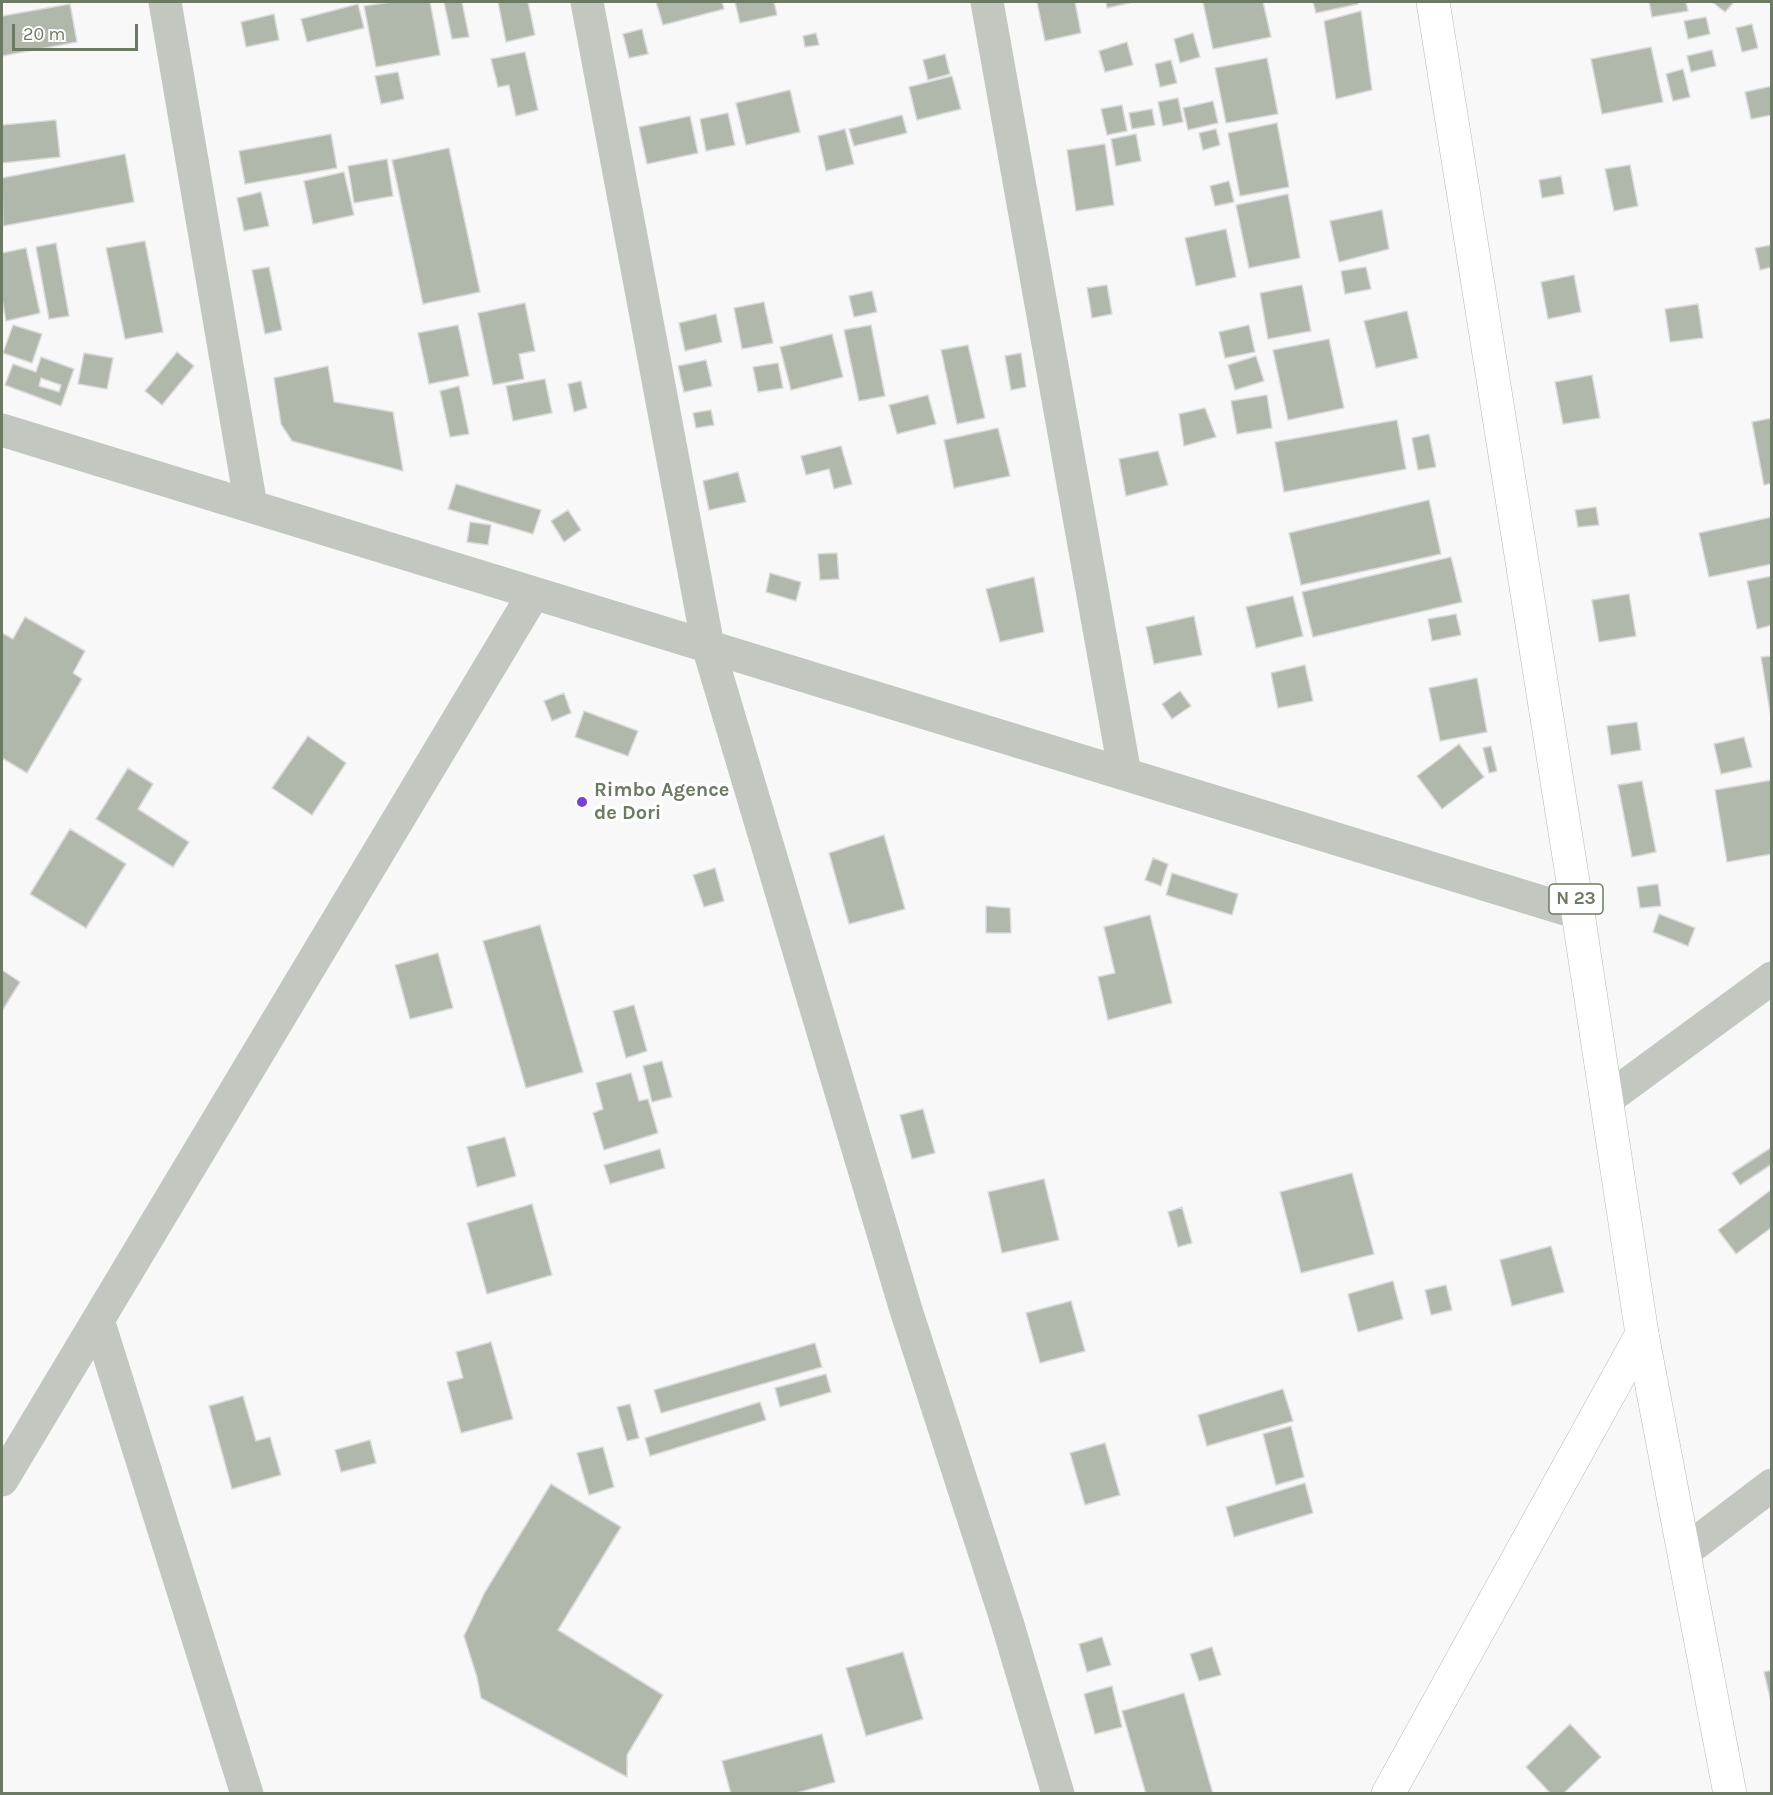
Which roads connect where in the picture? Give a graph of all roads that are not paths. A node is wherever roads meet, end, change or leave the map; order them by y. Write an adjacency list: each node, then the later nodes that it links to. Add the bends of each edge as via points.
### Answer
1 (165, 2): 6 (street)
2 (587, 2): 8 (street)
3 (987, 2): 9 (street)
4 (1433, 2): 10 (main road, N 23)
5 (2, 430): 6 (street)
6 (251, 506): 7 (street)
7 (534, 593): 8 (street); 13 (street)
8 (708, 646): 9 (street); 19 (street, via 906,1310)
9 (1125, 774): 10 (street)
10 (1578, 913): 12 (main road, N 23)
11 (1772, 978): 12 (street)
12 (1606, 1100): 14 (main road, N 23)
13 (98, 1320): 15 (street); 18 (street)
14 (1642, 1334): 17 (main road, N 23); 20 (main road)
15 (2, 1480)
16 (1772, 1485): 17 (street)
17 (1684, 1552): 21 (main road, N 23)
18 (247, 1794)
19 (1058, 1794)
20 (1388, 1794)
21 (1730, 1794)

